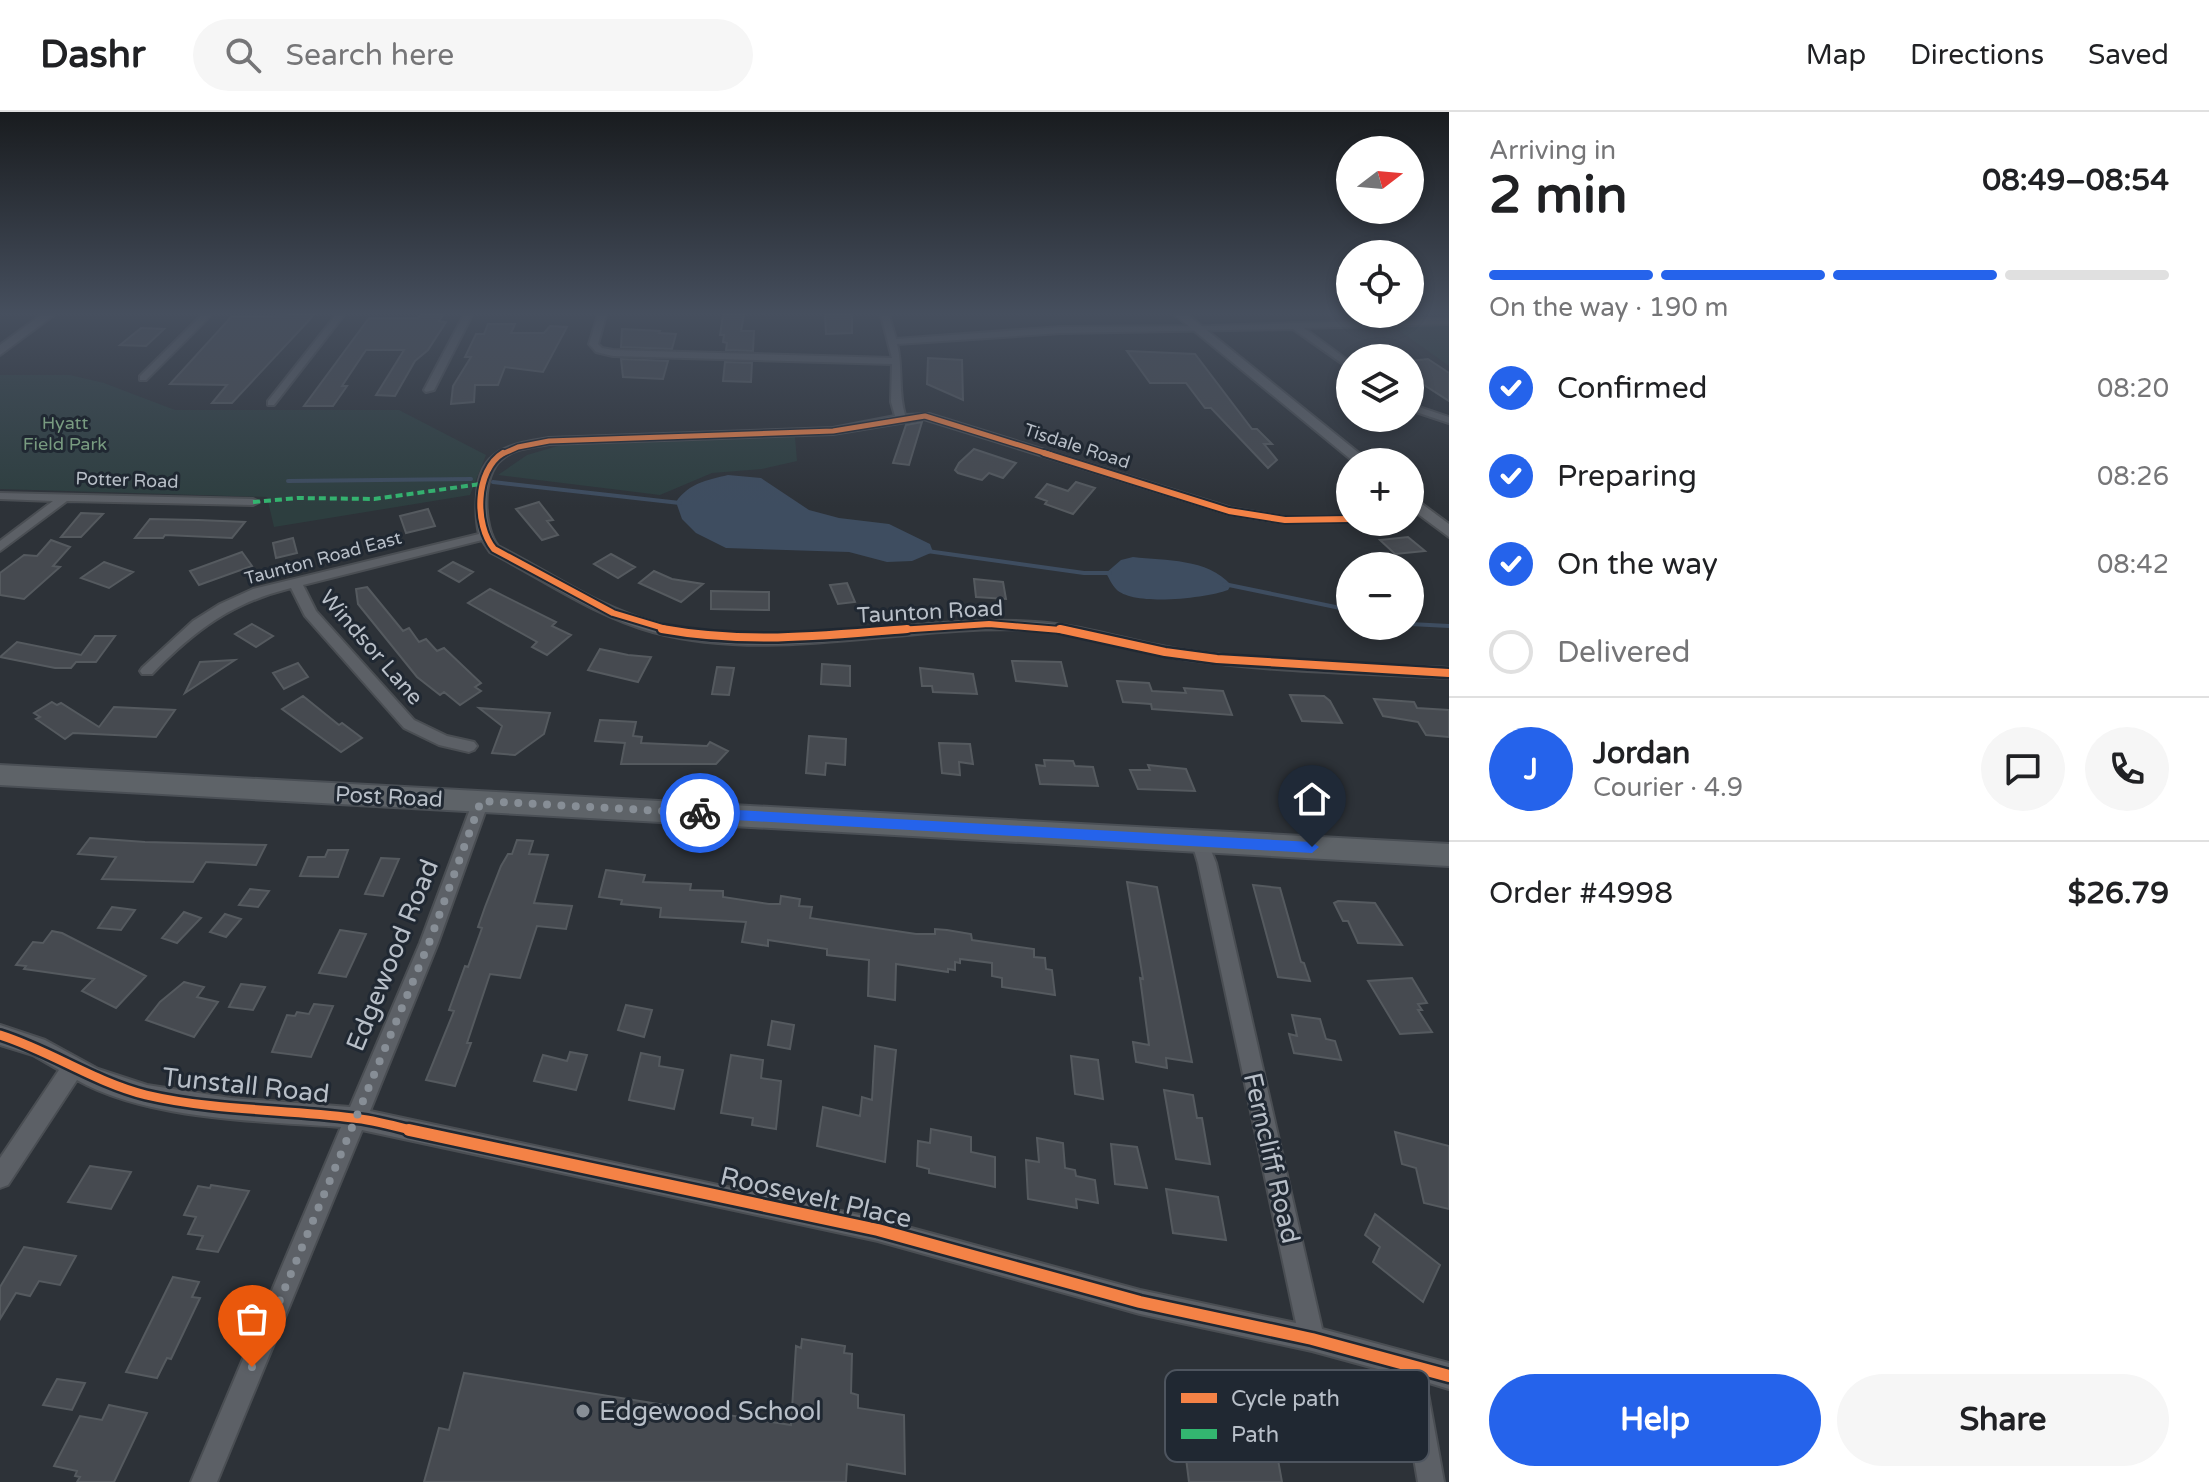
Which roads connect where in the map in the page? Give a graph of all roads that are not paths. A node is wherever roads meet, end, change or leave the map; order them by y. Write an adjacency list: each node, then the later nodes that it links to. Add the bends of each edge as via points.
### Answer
1 (290, 379): 6 (street)
2 (435, 379): 5 (street)
3 (897, 379): 8 (street)
4 (1260, 379): 10 (main road)
5 (429, 390)
6 (271, 403)
7 (1424, 412): 9 (street)
8 (901, 418): 15 (street, Tisdale Road, via 942,420 1229,511 1285,520); 17 (street, Tisdale Road, via 833,431 526,445 498,456 484,471)
9 (1449, 420)
10 (1346, 448)
11 (0, 496): 12 (street, Potter Road)
12 (66, 496): 13 (street, Potter Road); 18 (street)
13 (253, 502)
14 (1424, 514): 16 (main road)
15 (1336, 519)
16 (1449, 532)
17 (484, 536): 19 (street, Taunton Road East); 21 (street, Taunton Road, via 494,549 621,617 711,637 811,636 934,625 1036,626 1183,655)
18 (0, 547)
19 (295, 582): 20 (street, Taunton Road East, via 219,607); 22 (street, Windsor Lane, via 310,613 409,724)
20 (147, 671)
21 (1449, 673)
22 (469, 746)
23 (0, 775): 24 (main road, Post Road)
24 (481, 801): 25 (main road, Post Road); 29 (street, Edgewood Road, via 429,943)
25 (1199, 840): 26 (main road, Post Road); 31 (street, Ferncliff Road)
26 (1449, 855)
27 (0, 1035): 28 (street, Tunstall Road, via 38,1047)
28 (73, 1067): 29 (street, Tunstall Road, via 172,1100); 30 (street)
29 (355, 1118): 31 (street, Roosevelt Place, via 878,1230 1140,1302); 38 (street, Edgewood Road)
30 (0, 1177)
31 (1312, 1339): 32 (street)
32 (1411, 1366): 33 (street); 34 (street)
33 (1412, 1370)
34 (1426, 1370)
35 (1429, 1371): 36 (street)
36 (1449, 1376)
37 (1428, 1462): 39 (street)
38 (204, 1482)
39 (1431, 1482)

